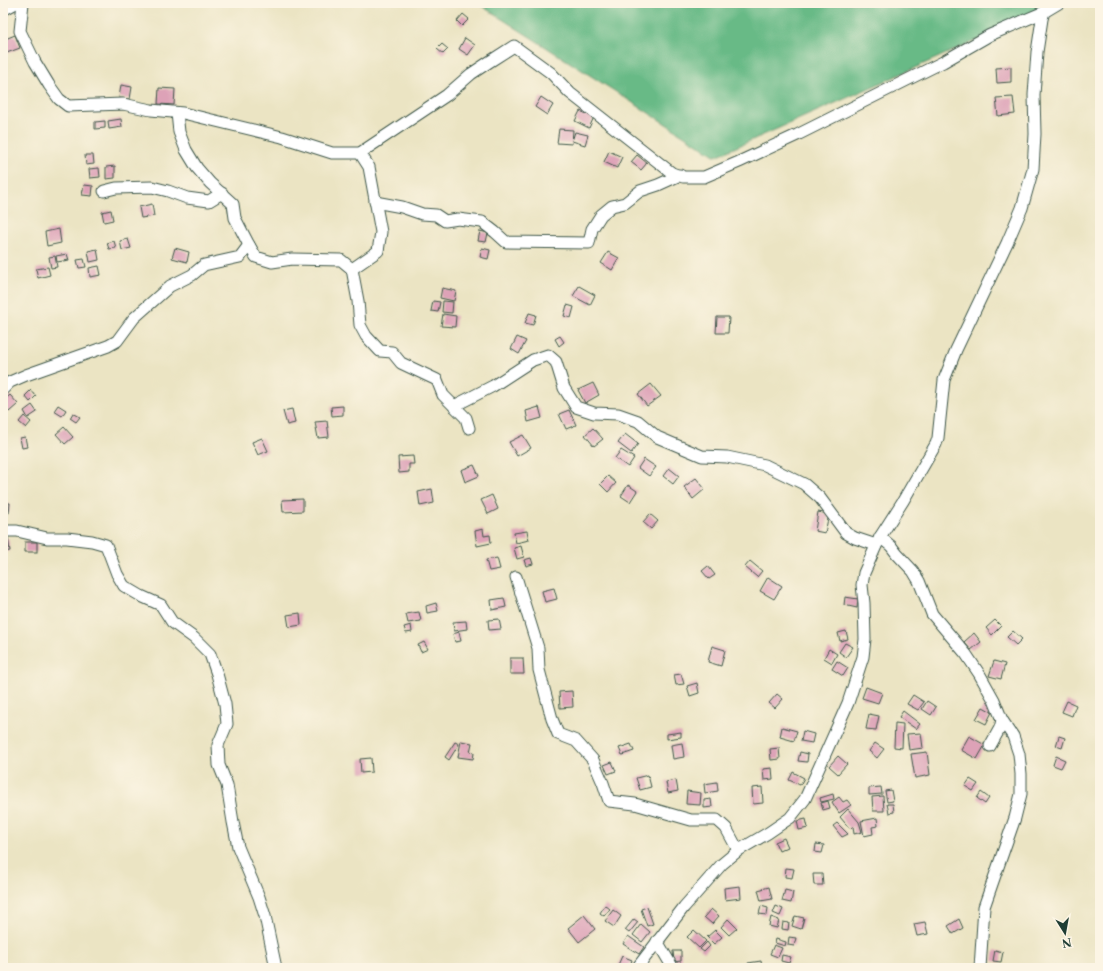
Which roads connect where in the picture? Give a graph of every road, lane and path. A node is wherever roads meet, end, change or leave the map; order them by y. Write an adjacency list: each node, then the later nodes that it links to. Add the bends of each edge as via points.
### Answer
1 (16, 3): 4 (street)
2 (23, 3): 6 (street, via 20,31 49,85 68,106 123,104)
3 (1059, 3): 5 (street)
4 (3, 10)
5 (1044, 12): 8 (street, via 990,35 942,62 739,162 704,176); 18 (street, via 1037,52 1033,169 1022,208 944,380 936,444)
6 (177, 113): 7 (street, via 282,137 332,153); 10 (street, via 179,132 186,150 197,168)
7 (360, 153): 8 (street, via 514,46 551,73 570,93 672,173); 11 (street, via 369,167)
8 (680, 175): 11 (street, via 640,191 625,203 612,206 601,215 592,229 589,243 506,242 482,222 445,220 436,215)
9 (104, 191): 10 (street, via 127,187 152,187 187,198 209,201)
10 (222, 193): 12 (street, via 233,204 234,218)
11 (375, 202): 13 (street, via 381,232 378,251)
12 (250, 246): 13 (street, via 256,257 272,262 292,259 341,260); 14 (street, via 240,257 204,265 192,275 170,286 134,318 116,341 108,346 26,375 10,382)
13 (352, 269): 15 (street, via 360,325 366,336 380,351 392,352 401,363 437,380 443,395)
14 (3, 389)
15 (454, 406): 16 (street, via 466,418); 18 (street, via 493,386 533,360 548,355 556,362 564,388 576,407 594,413 618,414 638,421 657,437 702,456 727,457 765,465 804,484 820,498 846,533 855,538)
16 (469, 428)
17 (3, 531): 24 (street, via 17,531 47,538 92,541 106,545 124,586 160,605 172,622 210,654 223,697 227,724 218,745 219,766 227,785 238,847 261,903)
18 (878, 541): 20 (street, via 891,546 913,571 932,614 974,665); 22 (street, via 862,585 865,639 863,657 848,703 805,799 790,818)
19 (516, 577): 22 (street, via 538,648 539,670 558,734 576,741 593,760 609,801 635,804 692,820 717,820 726,828)
20 (1002, 720): 21 (street); 27 (street, via 1013,736 1019,754 1021,794 1013,825 984,907)
21 (990, 746)
22 (738, 850): 23 (street, via 684,907)
23 (657, 942): 25 (street); 26 (street)
24 (276, 968)
25 (637, 968)
26 (673, 968)
27 (980, 968)

